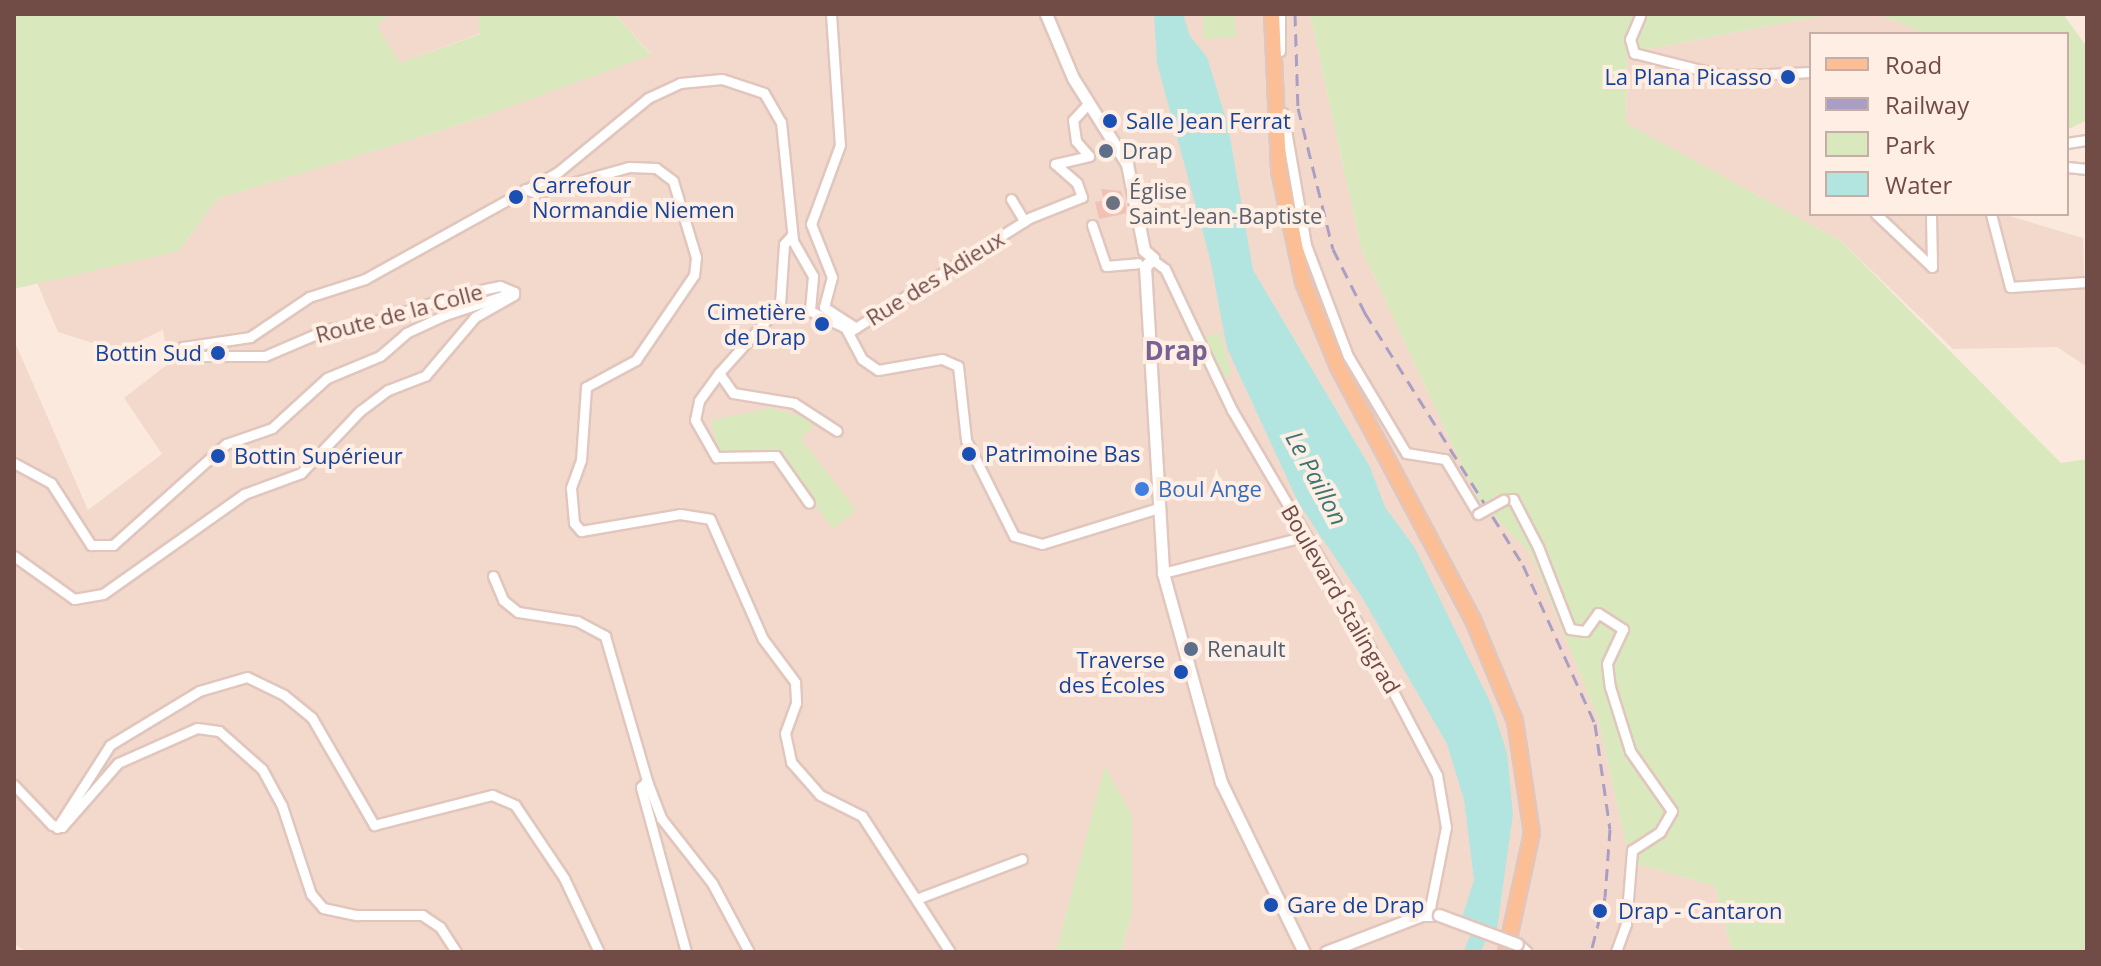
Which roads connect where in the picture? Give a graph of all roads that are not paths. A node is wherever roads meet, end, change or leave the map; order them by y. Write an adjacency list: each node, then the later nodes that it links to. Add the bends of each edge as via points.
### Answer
1 (831, 14): 19 (street, via 840,145 811,224 832,277 824,307)
2 (1046, 14): 7 (street)
3 (1269, 14): 36 (main road, via 1272,171 1297,283 1334,370 1485,657 1510,723 1528,816)
4 (1280, 14): 45 (street, bridge, via 1291,183 1328,311 1406,453 1445,459 1478,514 1513,499 1570,629 1585,631 1598,613 1623,629 1607,664 1610,687 1630,751 1672,811 1660,832 1632,850 1626,924)
5 (1640, 16): 6 (street, via 1630,39 1634,53 1725,76)
6 (1809, 72)
7 (1089, 103): 13 (street, Rue des Adieux, via 1073,120 1076,141 1089,156 1055,164 1084,194); 16 (street, via 1127,164)
8 (525, 189): 15 (street, via 577,158 648,98 693,80 722,79 754,87 776,111 790,164); 18 (street, Route de la Colle, via 365,279 309,297 250,337 186,345 181,351 265,356 328,329 370,323 452,296 500,286); 33 (street, via 536,193 629,167 656,168 673,181 696,257 694,275 636,360 586,387 581,460 571,488 574,523 581,531 680,514 710,519 763,639 795,682 796,703 785,733 791,762 820,795 852,806 862,816)
9 (1011, 199): 13 (street)
10 (1878, 216): 11 (street, via 1932,267)
11 (1931, 216)
12 (1992, 216): 17 (street, via 2010,287)
13 (1022, 223): 19 (street, Rue des Adieux)
14 (1092, 225): 16 (street, via 1106,266)
15 (792, 235): 19 (street, via 812,271 810,311); 20 (street, via 784,244 780,305)
16 (1145, 263): 24 (street); 25 (street, Boulevard Stalingrad, via 1165,269 1232,410)
17 (2087, 282)
18 (514, 294): 22 (street, Route de la Colle, via 445,315 406,333 380,356 327,378 272,428 226,444 104,548 91,545 51,483); 26 (street, via 512,301 475,317 425,376 388,390 360,411 301,473 244,494 103,594 74,599)
19 (852, 330): 24 (street, via 862,359 878,370 942,359 958,366 966,440 1020,541 1042,544)
20 (719, 373): 21 (street, via 733,393 794,403); 23 (street, via 699,401 695,420 716,457 776,456)
21 (837, 431)
22 (14, 463)
23 (809, 503)
24 (1155, 509): 27 (street)
25 (1306, 536): 27 (street); 34 (street, Boulevard Stalingrad, via 1437,775 1446,827)
26 (14, 556)
27 (1163, 573): 35 (street, via 1221,782)
28 (493, 576): 29 (street, via 503,600 518,612 577,621 605,636)
29 (647, 781): 39 (street, via 641,787); 40 (street, via 661,818 712,883)
30 (14, 785): 31 (street)
31 (54, 826): 37 (street, via 68,825 126,758 197,728 219,731 262,769 282,806 311,894 323,908 422,915 440,927); 38 (street, via 110,745 199,691 247,677 284,695 312,718 374,825 492,795 515,805 564,878)
32 (1022, 859): 33 (street)
33 (919, 898): 41 (street)
34 (1434, 914): 36 (street, bridge); 44 (street)
35 (1297, 938): 42 (street); 43 (street)
36 (1512, 950)
37 (456, 952)
38 (599, 952)
39 (686, 952)
40 (749, 952)
41 (950, 952)
42 (1304, 952)
43 (1315, 952)
44 (1332, 952)
45 (1616, 952)

